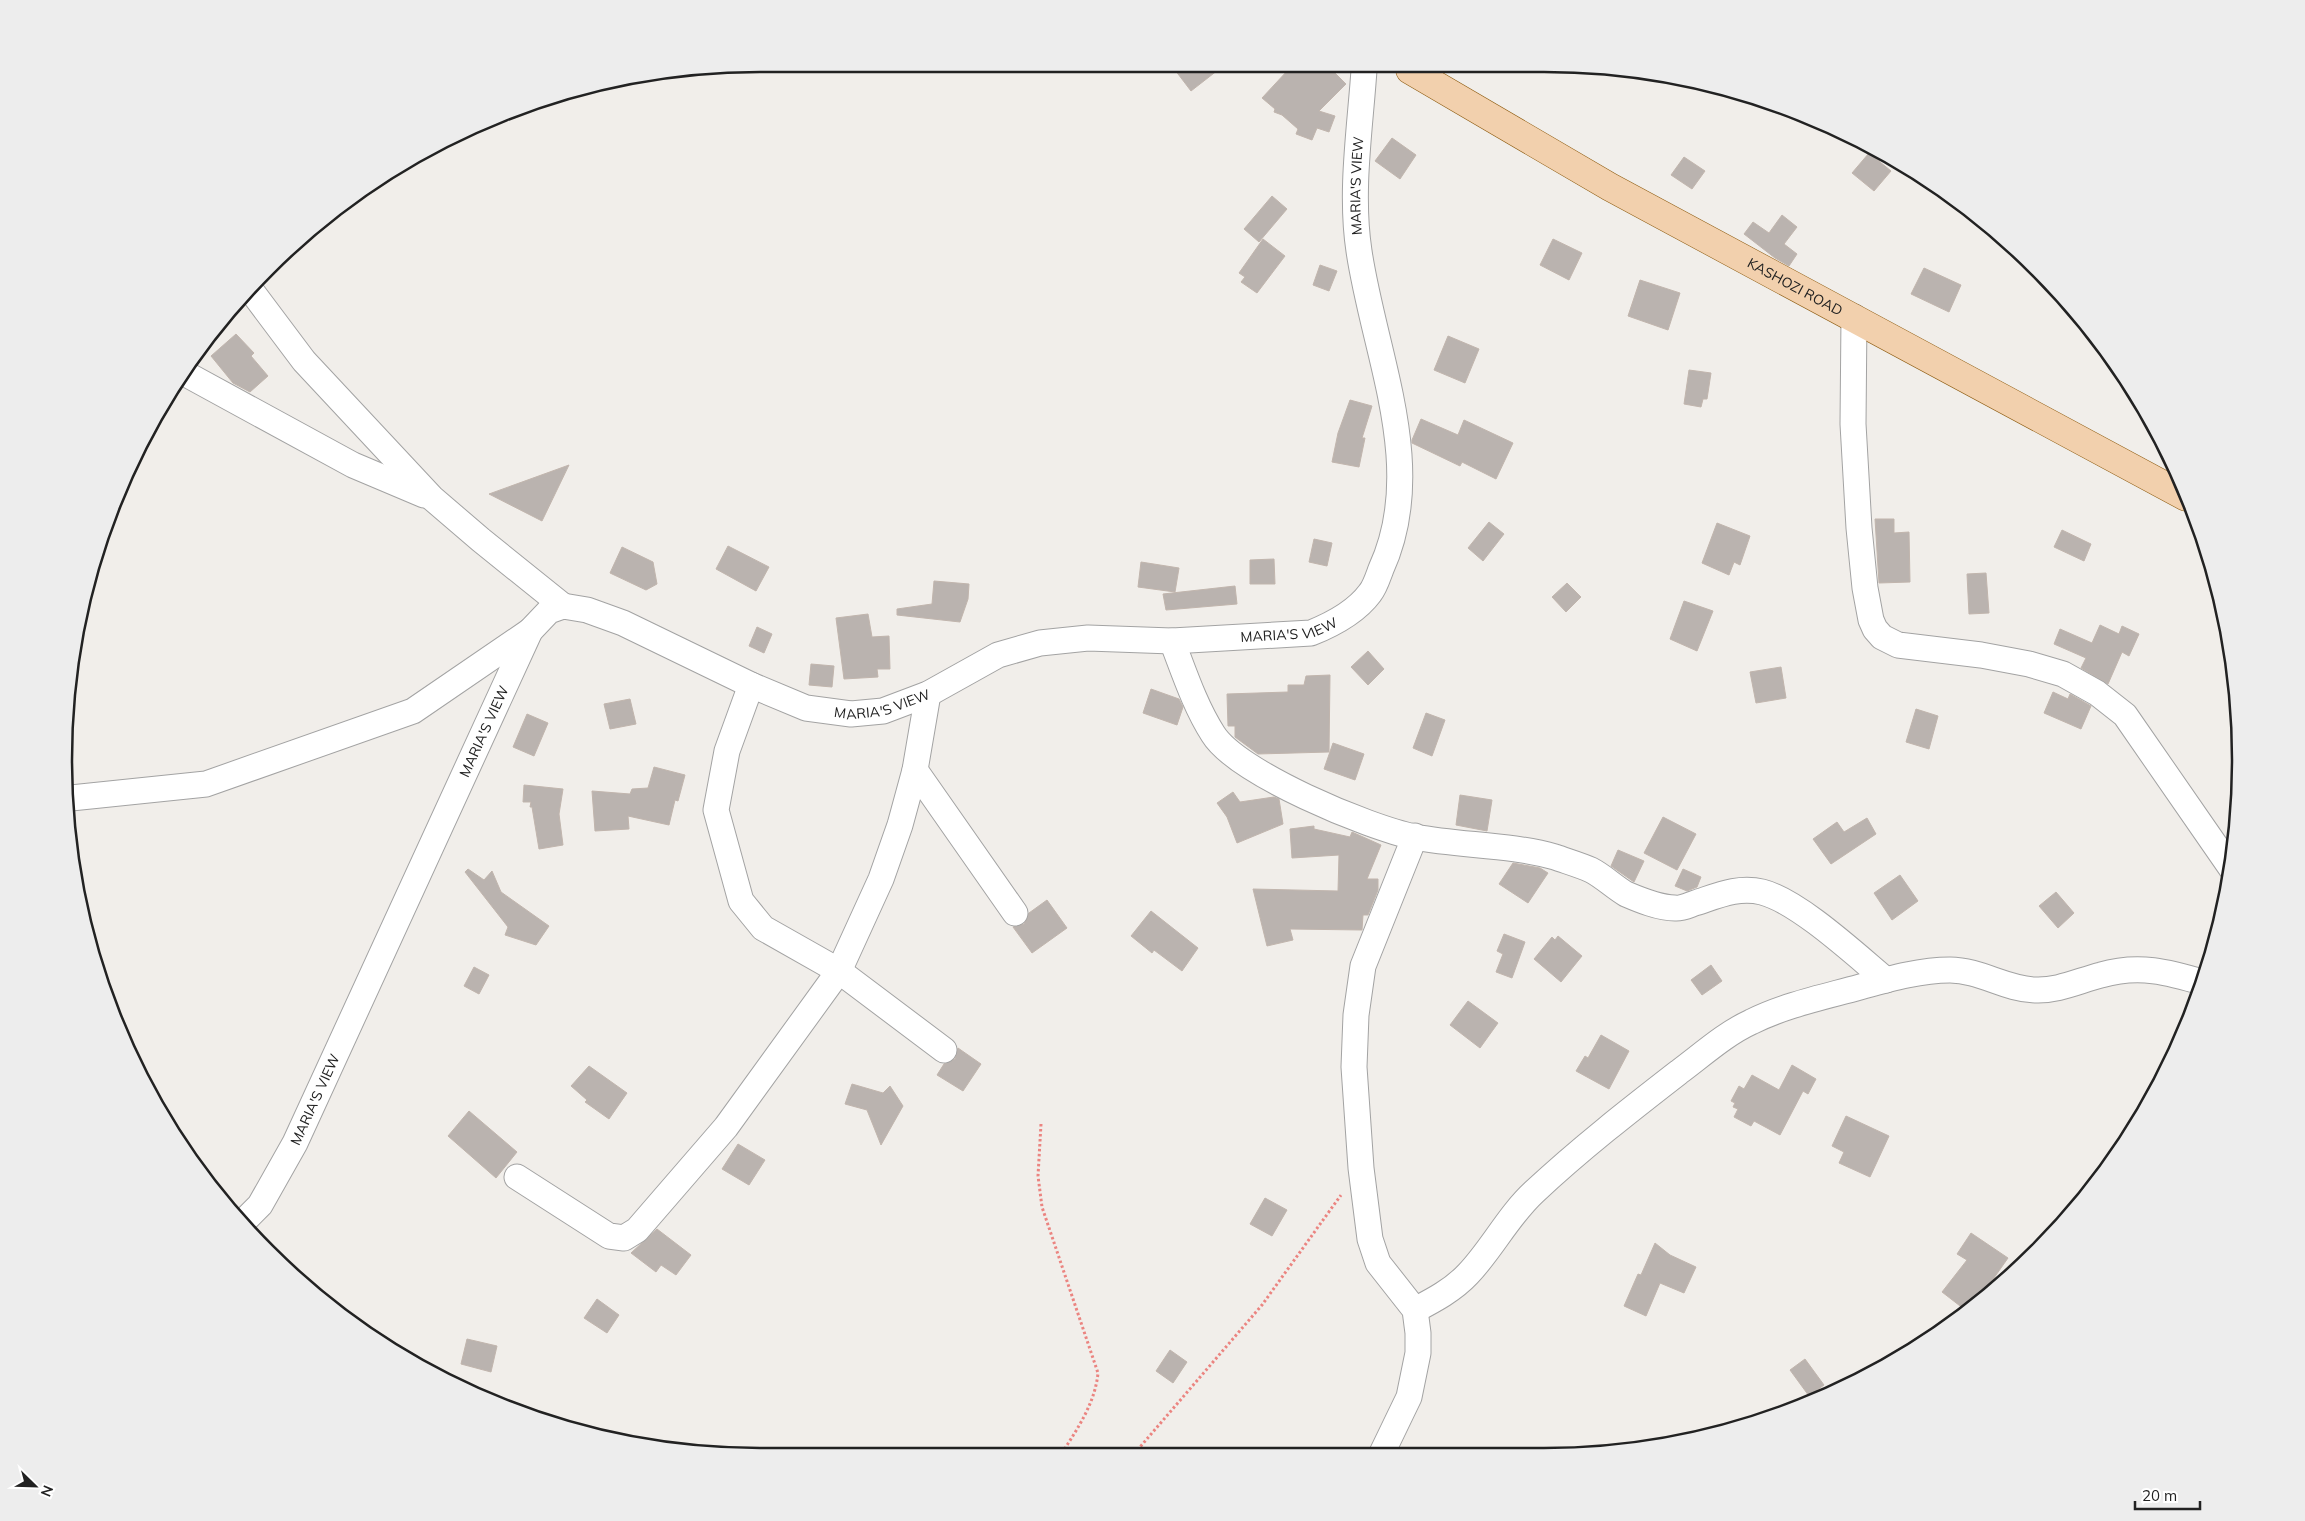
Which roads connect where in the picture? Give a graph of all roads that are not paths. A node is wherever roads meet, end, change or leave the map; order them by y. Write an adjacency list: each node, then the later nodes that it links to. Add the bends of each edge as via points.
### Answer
1 (1364, 72): 10 (street, MARIA'S VIEW, via 1356,218 1358,250 1394,415 1399,460 1398,507 1389,552 1370,593 1353,608 1311,633)
2 (1413, 72): 4 (main road, KASHOZI ROAD, via 1610,188)
3 (255, 294): 7 (street, via 304,361)
4 (1854, 317): 6 (main road, KASHOZI ROAD); 16 (street, via 1853,424 1858,528 1865,588 1875,629 1882,637 1898,645 2029,664 2063,674 2097,693 2126,715)
5 (190, 376): 7 (street, via 353,465)
6 (2178, 493)
7 (432, 498): 8 (street)
8 (563, 606): 9 (street, MARIA'S VIEW, via 549,611); 11 (street, MARIA'S VIEW, via 587,610 623,623)
9 (530, 630): 14 (street, via 413,711 206,784); 23 (street, MARIA'S VIEW, via 295,1143 260,1206)
10 (1172, 641): 12 (street, MARIA'S VIEW, via 1088,638 1040,643 998,655); 15 (street, via 1213,735 1232,755 1299,792 1364,821)
11 (751, 685): 12 (street, MARIA'S VIEW, via 806,708 851,714 882,712); 18 (street, via 727,751 716,810 741,901 763,928)
12 (928, 694): 13 (street)
13 (914, 770): 17 (street); 18 (street, via 900,825 880,879)
14 (74, 798)
15 (1415, 836): 19 (street, via 1553,857 1591,870 1626,893 1677,909 1722,893 1763,892 1821,926); 24 (street, via 1363,966 1356,1015 1354,1067 1370,1239 1378,1263)
16 (2225, 860)
17 (1015, 913)
18 (839, 971): 21 (street); 22 (street, via 726,1127 636,1230 624,1238 609,1236)
19 (1886, 980): 20 (street, via 1947,970 1969,971 2025,990 2050,991 2103,974 2142,968); 24 (street, via 1800,1003 1750,1022 1709,1050 1531,1194 1468,1275 1450,1290)
20 (2196, 981)
21 (944, 1050)
22 (517, 1177)
23 (247, 1218)
24 (1415, 1310): 25 (street, via 1418,1353 1410,1397)
25 (1384, 1448)

